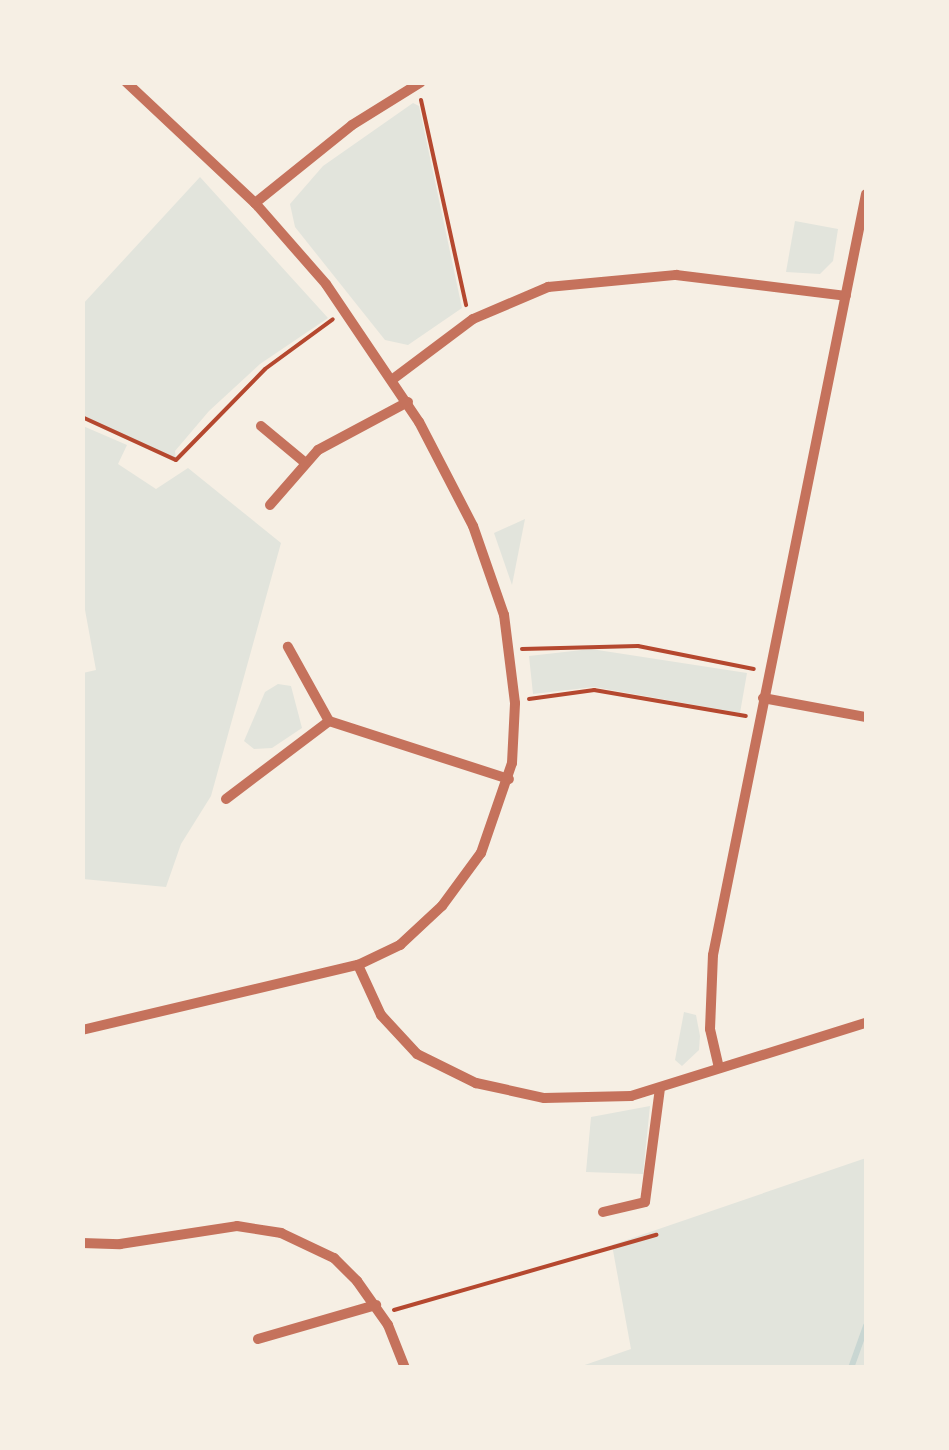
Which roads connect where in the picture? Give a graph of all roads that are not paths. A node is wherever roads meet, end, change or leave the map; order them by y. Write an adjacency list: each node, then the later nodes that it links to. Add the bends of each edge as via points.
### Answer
1 (126, 82): 4 (street)
2 (419, 83): 4 (street, via 352,125)
3 (866, 194): 5 (street)
4 (255, 203): 6 (street, via 345,309)
5 (846, 296): 6 (street, via 676,275 548,287 473,319); 12 (street)
6 (393, 379): 7 (street)
7 (408, 402): 9 (street); 15 (street, via 472,526 511,651)
8 (262, 426): 9 (street)
9 (303, 461): 10 (street)
10 (270, 504)
11 (288, 647): 14 (street)
12 (764, 698): 13 (street); 20 (street, via 708,986)
13 (866, 717)
14 (328, 721): 15 (street); 16 (street)
15 (509, 779): 17 (street, via 480,852 442,906 400,946)
16 (226, 799)
17 (358, 966): 19 (street); 21 (street, via 397,1036 444,1071 544,1098 606,1100)
18 (866, 1023): 20 (street)
19 (82, 1030)
20 (719, 1068): 21 (street)
21 (660, 1088): 22 (street, via 645,1202)
22 (604, 1212)
23 (82, 1243): 24 (street, via 258,1227 334,1258)
24 (376, 1305): 25 (street); 26 (street)
25 (258, 1339)
26 (405, 1368)

